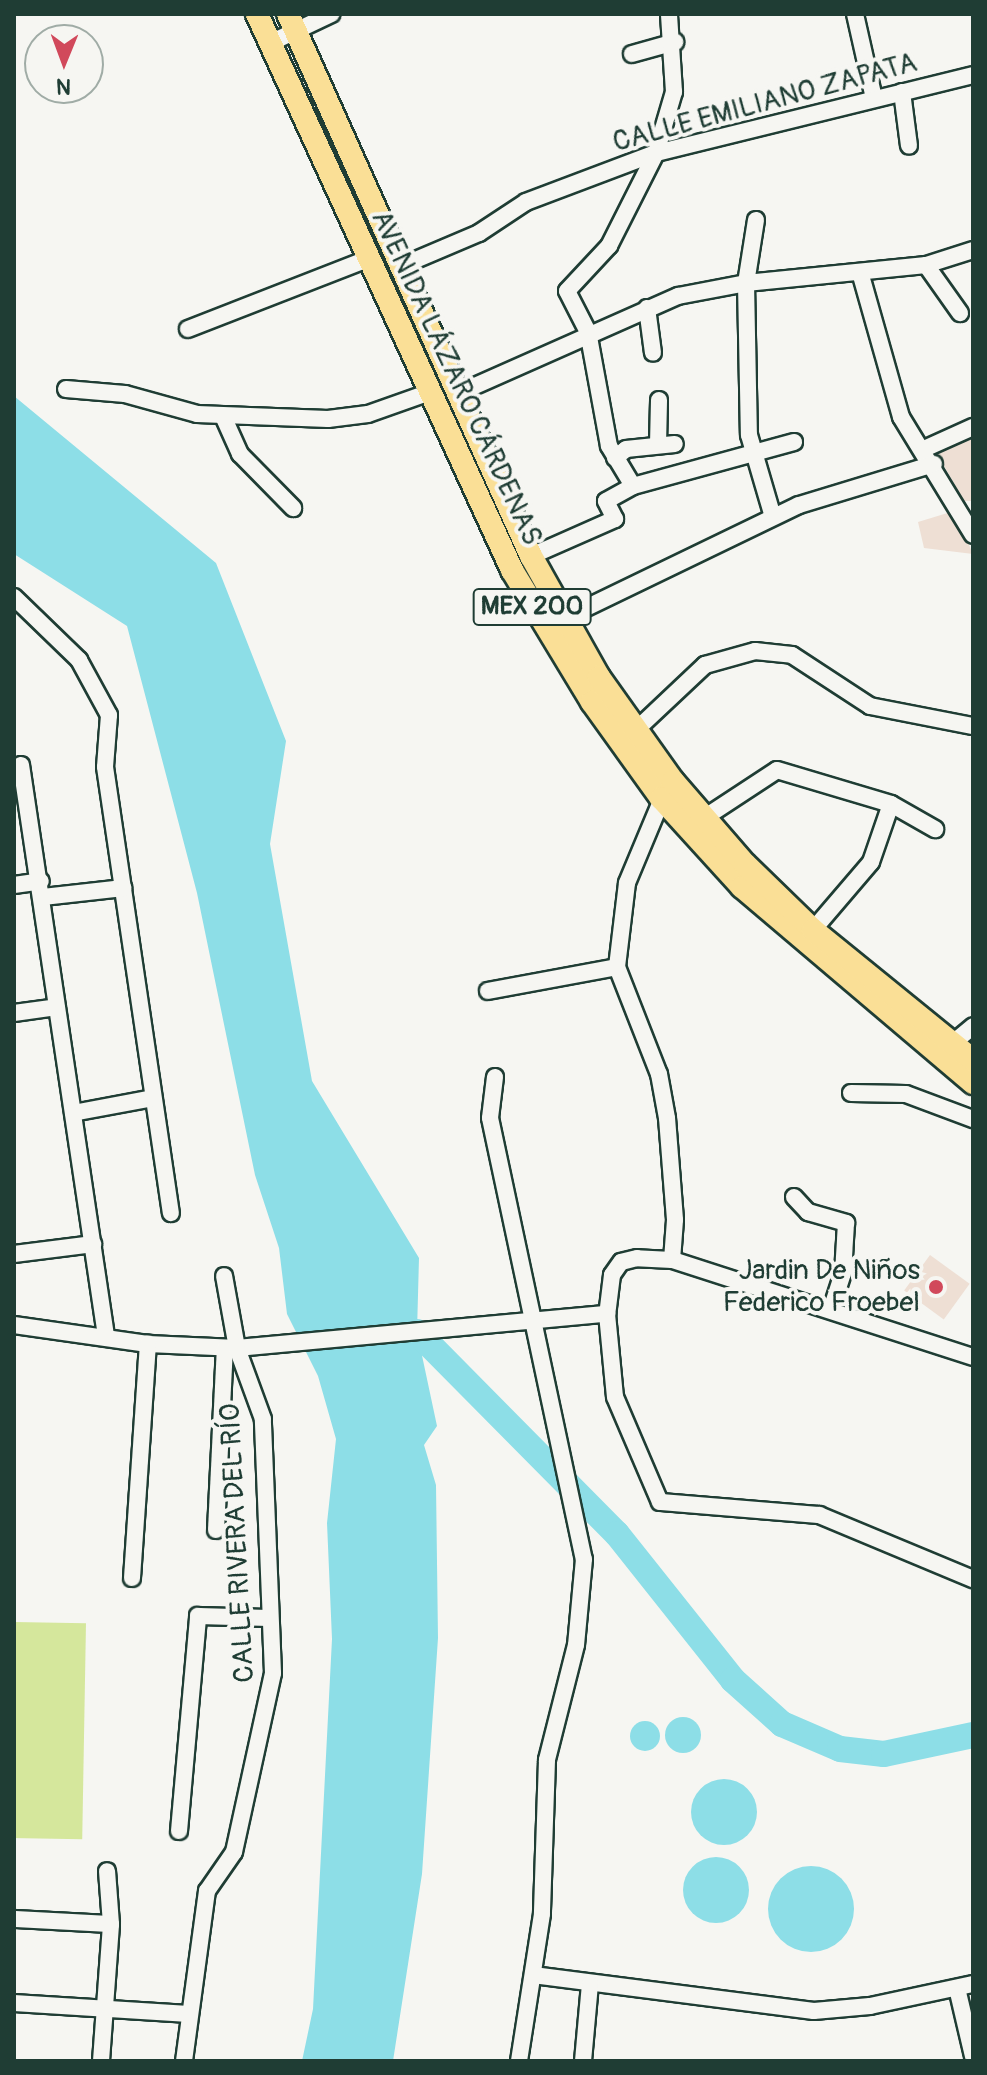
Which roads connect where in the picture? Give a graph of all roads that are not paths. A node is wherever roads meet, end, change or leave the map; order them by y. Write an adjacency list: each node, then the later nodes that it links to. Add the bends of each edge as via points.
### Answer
1 (257, 14): 7 (main road, AVENIDA LÁZARO CÁRDENAS / MEX 200)
2 (331, 14): 5 (street)
3 (669, 14): 6 (street)
4 (855, 14): 11 (street)
5 (292, 22): 7 (street); 18 (main road, AVENIDA LÁZARO CÁRDENAS / MEX 200)
6 (675, 42): 8 (street); 13 (street, via 674,92)
7 (270, 43): 16 (main road, AVENIDA LÁZARO CÁRDENAS / MEX 200)
8 (632, 54)
9 (973, 75): 10 (street, CALLE EMILIANO ZAPATA)
10 (902, 92): 11 (street, CALLE EMILIANO ZAPATA); 12 (street)
11 (874, 98): 13 (street, CALLE EMILIANO ZAPATA, via 789,124)
12 (909, 146)
13 (656, 153): 18 (street, CALLE EMILIANO ZAPATA, via 526,202 479,233); 24 (street, via 609,246 568,286)
14 (756, 220): 20 (street)
15 (972, 252): 17 (street)
16 (368, 259): 23 (street); 27 (main road, AVENIDA LÁZARO CÁRDENAS / MEX 200)
17 (926, 265): 19 (street); 22 (street)
18 (399, 267): 28 (main road, AVENIDA LÁZARO CÁRDENAS / MEX 200)
19 (860, 272): 20 (street); 33 (street, via 901,417)
20 (746, 283): 21 (street); 34 (street)
21 (647, 308): 24 (street); 25 (street)
22 (960, 313)
23 (188, 329)
24 (588, 332): 28 (street); 35 (street, via 604,429)
25 (653, 353)
26 (66, 389): 30 (street, via 125,394)
27 (430, 392): 30 (street, via 403,405 341,417); 47 (main road, AVENIDA LÁZARO CÁRDENAS / MEX 200, via 543,625)
28 (459, 393): 41 (main road, AVENIDA LÁZARO CÁRDENAS / MEX 200)
29 (659, 400): 35 (street, via 666,444 626,449)
30 (223, 416): 38 (street, via 240,454)
31 (973, 427): 33 (street)
32 (794, 442): 34 (street)
33 (924, 449): 36 (street)
34 (753, 454): 37 (street); 39 (street)
35 (615, 458): 37 (street)
36 (934, 464): 39 (street, via 881,484 849,486); 40 (street)
37 (633, 486): 41 (street, via 606,501 613,518)
38 (293, 508)
39 (773, 517): 43 (street)
40 (973, 535)
41 (531, 556): 43 (main road, AVENIDA LÁZARO CÁRDENAS / MEX 200)
42 (14, 597): 52 (street, via 79,660 109,715 105,767)
43 (563, 619): 45 (main road, AVENIDA LÁZARO CÁRDENAS / MEX 200)
44 (973, 726): 45 (street, via 870,706 792,655 764,651 736,653 705,665)
45 (636, 730): 47 (main road, AVENIDA LÁZARO CÁRDENAS / MEX 200)
46 (21, 765): 53 (street)
47 (667, 789): 49 (main road, AVENIDA LÁZARO CÁRDENAS / MEX 200); 55 (street, via 627,883); 63 (main road, AVENIDA LÁZARO CÁRDENAS / MEX 200, via 742,887)
48 (891, 804): 49 (street, via 777,770); 50 (street); 54 (street, via 871,862)
49 (704, 818): 54 (main road, AVENIDA LÁZARO CÁRDENAS / MEX 200)
50 (935, 829)
51 (14, 885): 53 (street)
52 (123, 888): 53 (street); 65 (street)
53 (42, 889): 57 (street)
54 (813, 930): 60 (main road, AVENIDA LÁZARO CÁRDENAS / MEX 200)
55 (617, 967): 56 (street); 72 (street, via 659,1074 672,1163)
56 (488, 991)
57 (57, 1007): 58 (street); 66 (street)
58 (14, 1013)
59 (973, 1026): 60 (street)
60 (963, 1045): 61 (main road, AVENIDA LÁZARO CÁRDENAS / MEX 200)
61 (973, 1060)
62 (495, 1077): 76 (street, via 490,1118)
63 (973, 1083)
64 (851, 1093): 67 (street, via 906,1094)
65 (153, 1098): 66 (street); 69 (street)
66 (73, 1113): 70 (street)
67 (973, 1119)
68 (794, 1197): 74 (street, via 808,1212 846,1223 843,1273)
69 (171, 1213)
70 (93, 1244): 71 (street); 78 (street)
71 (14, 1254)
72 (672, 1260): 74 (street); 75 (street, via 621,1262 612,1275)
73 (224, 1276): 80 (street)
74 (831, 1310): 81 (street)
75 (607, 1314): 76 (street); 84 (street, via 615,1397 660,1502 819,1515)
76 (531, 1318): 80 (street); 90 (street, via 584,1559 576,1645 547,1760 545,1870)
77 (14, 1325): 78 (street)
78 (106, 1336): 79 (street)
79 (148, 1344): 80 (street); 83 (street)
80 (231, 1348): 82 (street); 85 (street, CALLE RIVERA DEL RÍO, via 263,1419)
81 (973, 1357)
82 (216, 1530)
83 (132, 1578)
84 (973, 1579)
85 (269, 1618): 86 (street, via 198,1616); 95 (street, CALLE RIVERA DEL RÍO, via 272,1696 234,1852 207,1891)
86 (179, 1831)
87 (107, 1871): 89 (street)
88 (14, 1919): 89 (street)
89 (111, 1924): 94 (street)
90 (533, 1975): 91 (street); 99 (street)
91 (590, 1984): 92 (street, via 814,2011); 101 (street)
92 (965, 1986): 96 (street)
93 (14, 2003): 94 (street)
94 (104, 2009): 95 (street); 97 (street)
95 (189, 2014): 98 (street, CALLE RIVERA DEL RÍO)
96 (973, 2056)
97 (101, 2061)
98 (184, 2061)
99 (519, 2061): 100 (street)
100 (526, 2061)
101 (583, 2061)

